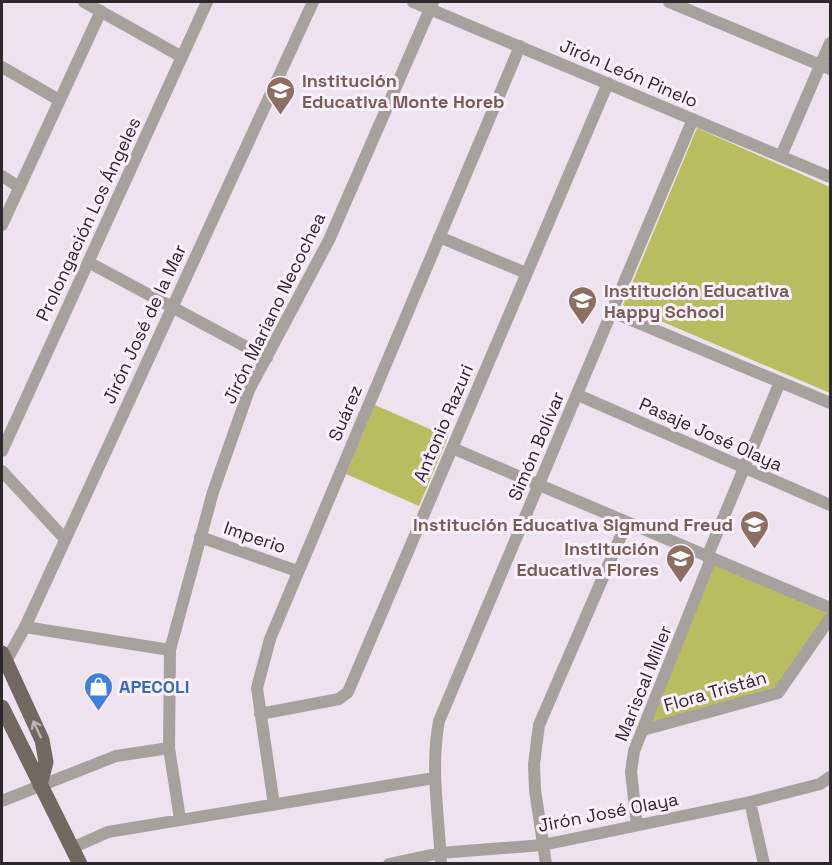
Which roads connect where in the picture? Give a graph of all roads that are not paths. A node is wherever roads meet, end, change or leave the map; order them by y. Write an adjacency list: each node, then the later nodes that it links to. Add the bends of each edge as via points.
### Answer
1 (84, 2): 7 (street)
2 (207, 2): 10 (street, Prolongación Los Ángeles)
3 (313, 2): 24 (street, Jirón José de la Mar)
4 (413, 2): 6 (street, Jirón León Pinelo)
5 (669, 2): 12 (street)
6 (431, 5): 9 (street, Jirón León Pinelo); 26 (street, Jirón Mariano Necochea, via 329,240)
7 (100, 11): 10 (street); 14 (street)
8 (831, 44): 12 (street)
9 (520, 46): 13 (street, Jirón León Pinelo); 21 (street, Suárez)
10 (182, 57): 22 (street, Prolongación Los Ángeles)
11 (2, 67): 14 (street)
12 (826, 67): 16 (street)
13 (608, 83): 15 (street, Jirón León Pinelo); 23 (street, Antonio Razuri)
14 (59, 100): 19 (street)
15 (693, 119): 16 (street, Jirón León Pinelo); 25 (street, Simón Bolívar)
16 (781, 156): 18 (street, Jirón León Pinelo)
17 (2, 176): 19 (street)
18 (831, 177)
19 (19, 187): 20 (street)
20 (2, 225)
21 (439, 237): 23 (street); 40 (street, Suárez)
22 (88, 262): 24 (street); 31 (street, Prolongación Los Ángeles)
23 (526, 273): 30 (street, Antonio Razuri)
24 (172, 307): 26 (street); 38 (street, Jirón José de la Mar)
25 (612, 312): 27 (street); 28 (street, Simón Bolívar)
26 (267, 358): 37 (street, Jirón Mariano Necochea, via 249,390)
27 (780, 382): 29 (street); 32 (street, Mariscal Miller)
28 (578, 395): 32 (street, Pasaje José Olaya); 34 (street, Simón Bolívar)
29 (831, 403)
30 (452, 448): 34 (street); 47 (street, Antonio Razuri, via 348,692 339,699)
31 (2, 451)
32 (744, 468): 35 (street, Pasaje José Olaya); 39 (street, Mariscal Miller)
33 (2, 471): 38 (street)
34 (540, 484): 36 (street); 51 (street, Simón Bolívar, via 440,721 434,747)
35 (831, 506)
36 (627, 522): 39 (street); 58 (street, via 539,725 534,764)
37 (200, 537): 40 (street, Imperio); 44 (street, Jirón Mariano Necochea)
38 (65, 539): 43 (street, Jirón José de la Mar)
39 (709, 558): 41 (street); 48 (street, Mariscal Miller)
40 (297, 571): 47 (street, Suárez, via 261,669 257,688)
41 (831, 608)
42 (831, 618): 48 (street, Flora Tristán, via 778,693)
43 (25, 627): 44 (street); 45 (street, Jirón José de la Mar)
44 (171, 650): 49 (street, Jirón Mariano Necochea)
45 (3, 659): 52 (main road, one-way to 45, via 46,762 42,740)
46 (2, 707): 52 (main road)
47 (260, 714): 55 (street, Suárez)
48 (643, 730): 57 (street, Mariscal Miller, via 631,772)
49 (169, 748): 52 (street, via 116,756); 56 (street, Jirón Mariano Necochea)
50 (831, 777): 54 (street, Jirón José Olaya, via 820,784)
51 (434, 778): 55 (street); 60 (street, Simón Bolívar)
52 (40, 785): 53 (street); 59 (main road)
53 (2, 801)
54 (750, 802): 57 (street, Jirón José Olaya); 64 (street)
55 (274, 805): 56 (street)
56 (180, 819): 59 (street, via 108,832)
57 (637, 825): 58 (street, Jirón José Olaya)
58 (543, 844): 60 (street, Jirón José Olaya); 63 (street)
59 (72, 848): 61 (main road)
60 (440, 858): 62 (street, Jirón José Olaya)
61 (80, 864)
62 (389, 864)
63 (546, 864)
64 (764, 864)

